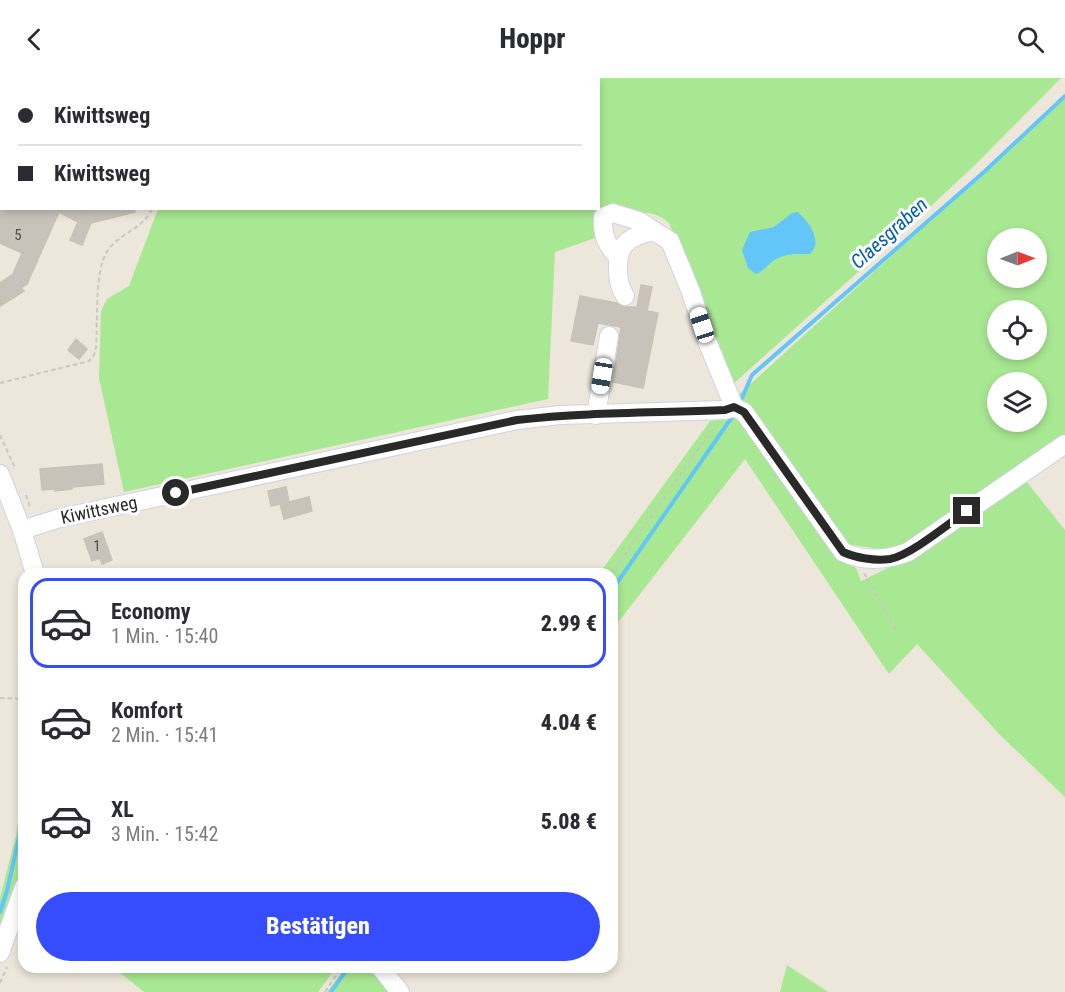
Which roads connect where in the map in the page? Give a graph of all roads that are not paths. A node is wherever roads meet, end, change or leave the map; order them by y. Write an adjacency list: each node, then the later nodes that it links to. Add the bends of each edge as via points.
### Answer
1 (654, 231): 2 (street, via 637,235 622,245); 2 (street, via 639,221 613,213 603,217 607,245); 5 (street, via 670,241 692,292)
2 (617, 256): 3 (street, via 619,287)
3 (625, 296)
4 (609, 336): 6 (street)
5 (729, 408): 6 (street, Kiwittsweg); 7 (street, via 744,412 843,552 855,558 890,559 908,552)
6 (596, 416): 9 (street, Kiwittsweg, via 539,417 464,430 60,518)
7 (1065, 444)
8 (0, 474): 9 (street)
9 (22, 530): 10 (street)
10 (33, 568)
11 (18, 904): 12 (street)
12 (0, 953)
13 (385, 973): 14 (street)
14 (400, 992)

